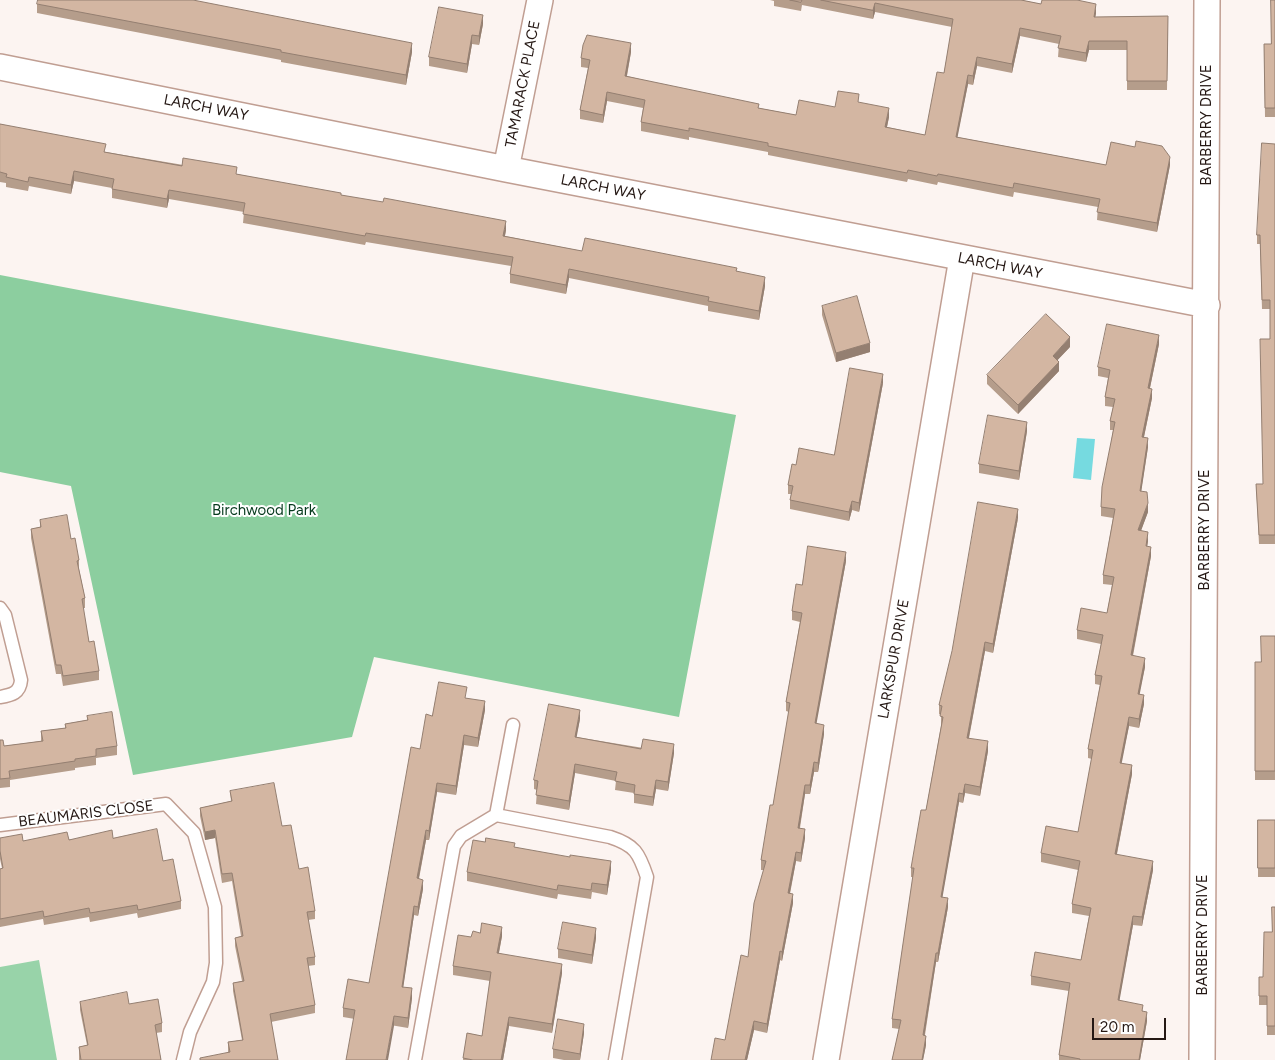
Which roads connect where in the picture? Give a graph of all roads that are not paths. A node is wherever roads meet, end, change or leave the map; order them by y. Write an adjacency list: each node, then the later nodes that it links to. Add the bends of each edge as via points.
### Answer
1 (540, 0): 4 (street, TAMARACK PLACE)
2 (1207, 0): 6 (street, BARBERRY DRIVE)
3 (0, 67): 4 (street, LARCH WAY)
4 (506, 169): 5 (street, LARCH WAY)
5 (962, 258): 6 (street, LARCH WAY); 15 (street, LARKSPUR DRIVE)
6 (1207, 305): 16 (street, BARBERRY DRIVE)
7 (0, 608): 8 (lane, via 5,615 21,688)
8 (0, 697)
9 (513, 725): 10 (lane)
10 (496, 815): 13 (lane, via 461,836 454,846); 14 (lane, via 610,837 624,841 637,851 647,877)
11 (0, 824): 12 (lane, BEAUMARIS CLOSE, via 166,804 194,833 215,907 216,963 213,982 190,1032)
12 (184, 1060)
13 (415, 1060)
14 (615, 1060)
15 (826, 1060)
16 (1202, 1060)

